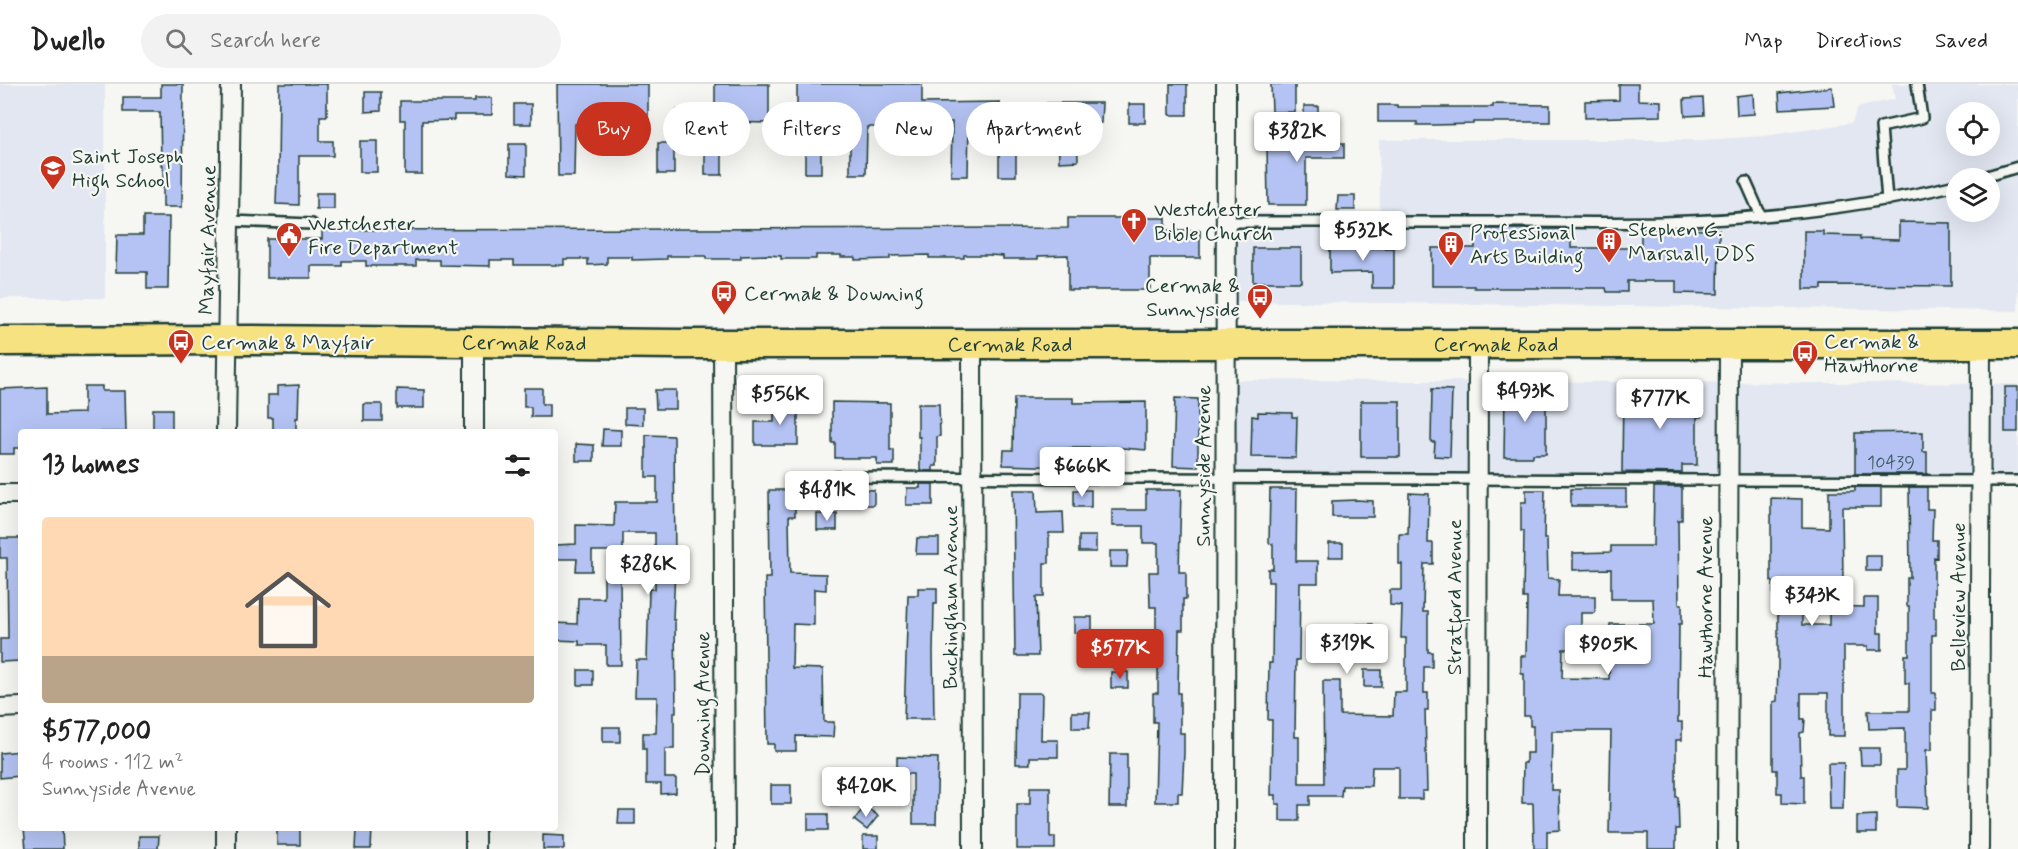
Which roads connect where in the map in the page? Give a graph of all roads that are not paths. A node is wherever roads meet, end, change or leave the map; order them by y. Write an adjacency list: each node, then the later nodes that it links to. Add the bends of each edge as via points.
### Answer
1 (231, 84): 10 (street, Mayfair Avenue)
2 (1226, 84): 11 (street, Sunnyside Avenue)
3 (1917, 84): 8 (lane, via 1922,118 1881,127)
4 (2018, 167): 5 (lane)
5 (2000, 172)
6 (1746, 182): 9 (lane)
7 (1946, 187): 8 (lane)
8 (1887, 200): 9 (lane)
9 (1761, 216): 11 (lane, via 1652,222)
10 (230, 221): 12 (lane); 13 (street, Mayfair Avenue)
11 (1226, 222): 18 (street, Sunnyside Avenue)
12 (312, 224)
13 (228, 340): 14 (main road, Cermak Road); 15 (main road, Cermak Road); 23 (street, Mayfair Avenue)
14 (0, 341)
15 (474, 342): 16 (main road, Cermak Road); 24 (street)
16 (723, 344): 17 (main road, Cermak Road); 40 (street, Downing Avenue)
17 (972, 344): 18 (main road, Cermak Road); 26 (street, Buckingham Avenue)
18 (1225, 344): 20 (main road, Cermak Road); 27 (street, Sunnyside Avenue)
19 (2018, 344): 22 (main road, Cermak Road)
20 (1478, 345): 21 (main road, Cermak Road); 28 (street, Stratford Avenue)
21 (1729, 345): 22 (main road, Cermak Road); 29 (street, Hawthorne Avenue)
22 (1981, 345): 30 (street, Belleview Avenue)
23 (226, 429)
24 (474, 429)
25 (836, 477): 26 (lane)
26 (972, 478): 27 (lane); 41 (street, Buckingham Avenue)
27 (1225, 479): 28 (lane); 42 (street, Sunnyside Avenue)
28 (1477, 479): 29 (lane); 43 (street, Stratford Avenue)
29 (1728, 480): 30 (lane); 44 (street, Hawthorne Avenue)
30 (1982, 481): 31 (lane); 45 (street, Belleview Avenue)
31 (2018, 481)
32 (0, 494): 33 (street)
33 (18, 494)
34 (18, 707): 35 (street)
35 (0, 708)
36 (226, 831): 38 (street)
37 (475, 831): 39 (street)
38 (226, 849)
39 (475, 849)
40 (725, 849)
41 (974, 849)
42 (1225, 849)
43 (1477, 849)
44 (1727, 849)
45 (1979, 849)

